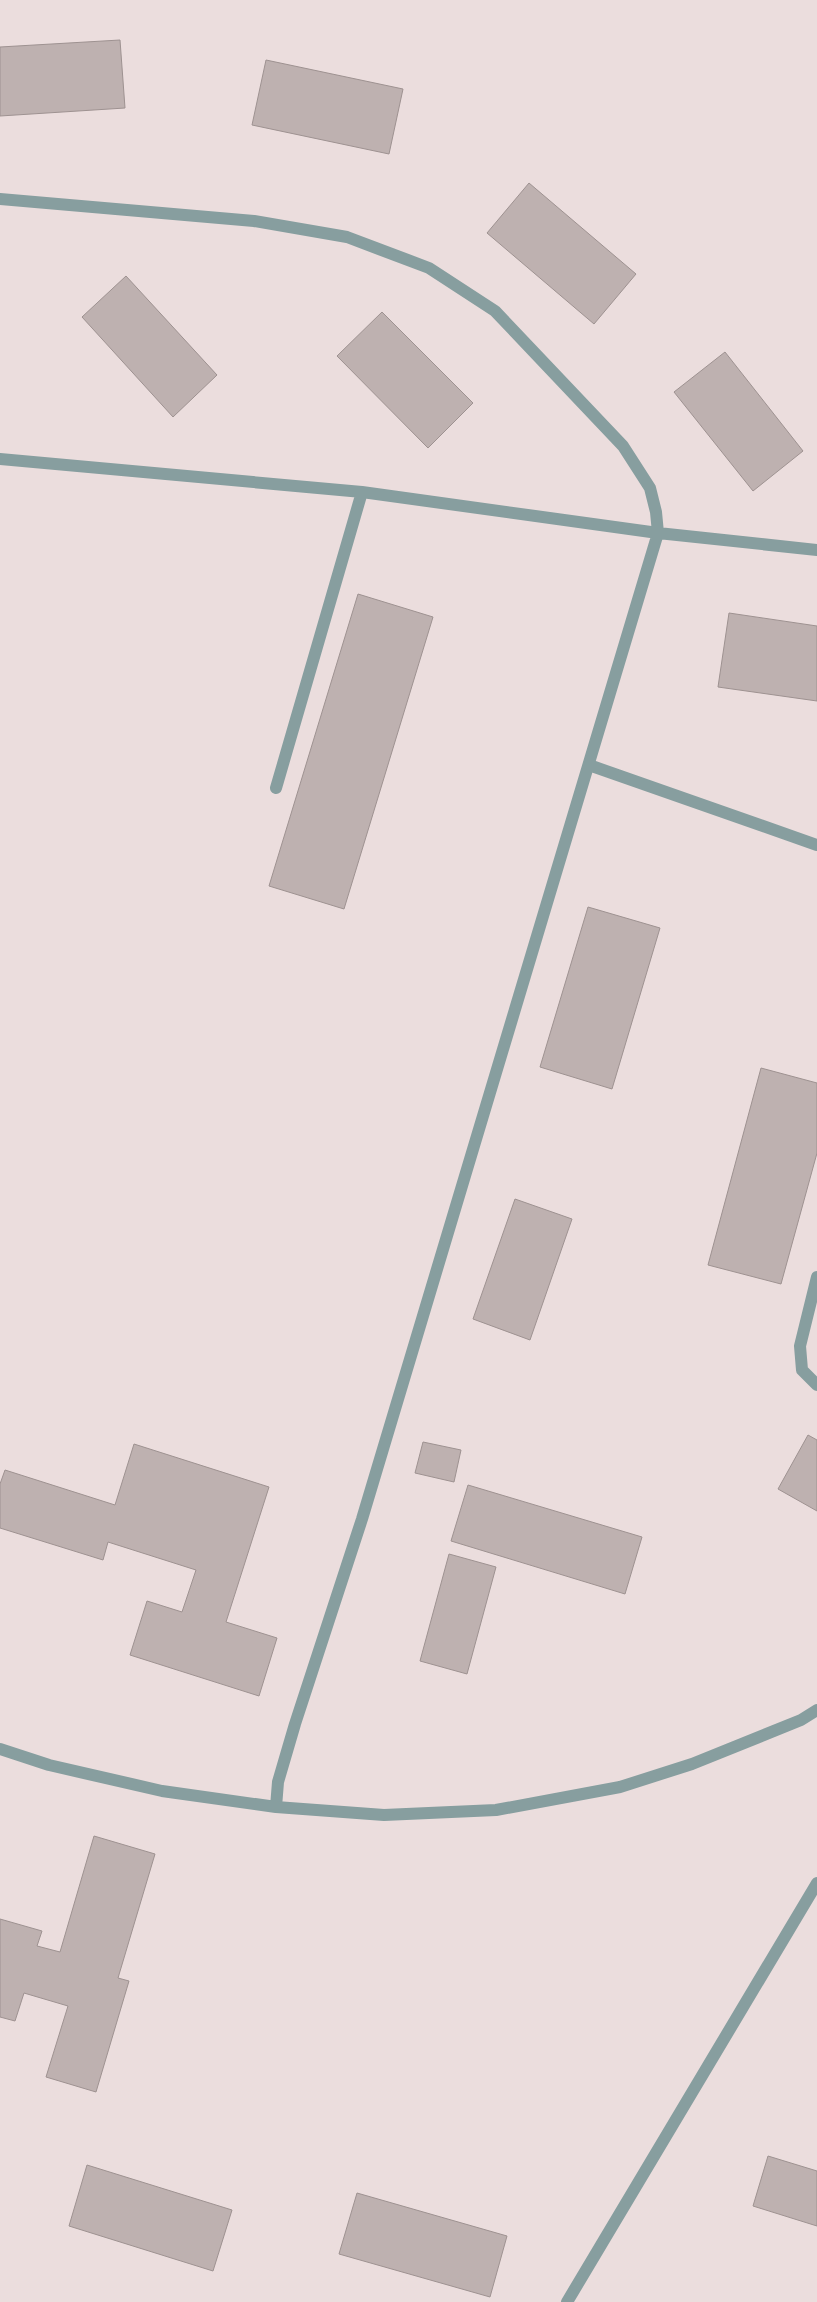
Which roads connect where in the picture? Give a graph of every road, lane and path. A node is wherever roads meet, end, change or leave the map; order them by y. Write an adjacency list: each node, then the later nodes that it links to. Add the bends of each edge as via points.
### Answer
1 (0, 199): 4 (lane, via 254,221 347,237 429,268 495,311 623,446 650,488)
2 (0, 459): 3 (lane)
3 (362, 492): 4 (lane); 7 (lane)
4 (658, 533): 5 (lane); 6 (lane)
5 (817, 550)
6 (589, 765): 8 (lane); 13 (lane, via 362,1519 295,1724 278,1782)
7 (276, 788)
8 (817, 845)
9 (817, 1277): 10 (lane, via 800,1346 802,1370)
10 (817, 1385)
11 (817, 1710): 13 (lane, via 801,1720 692,1764 620,1787 496,1810 384,1815)
12 (0, 1749): 13 (lane, via 49,1765 162,1791)
13 (276, 1807)
14 (817, 1883): 15 (lane)
15 (567, 2302)

